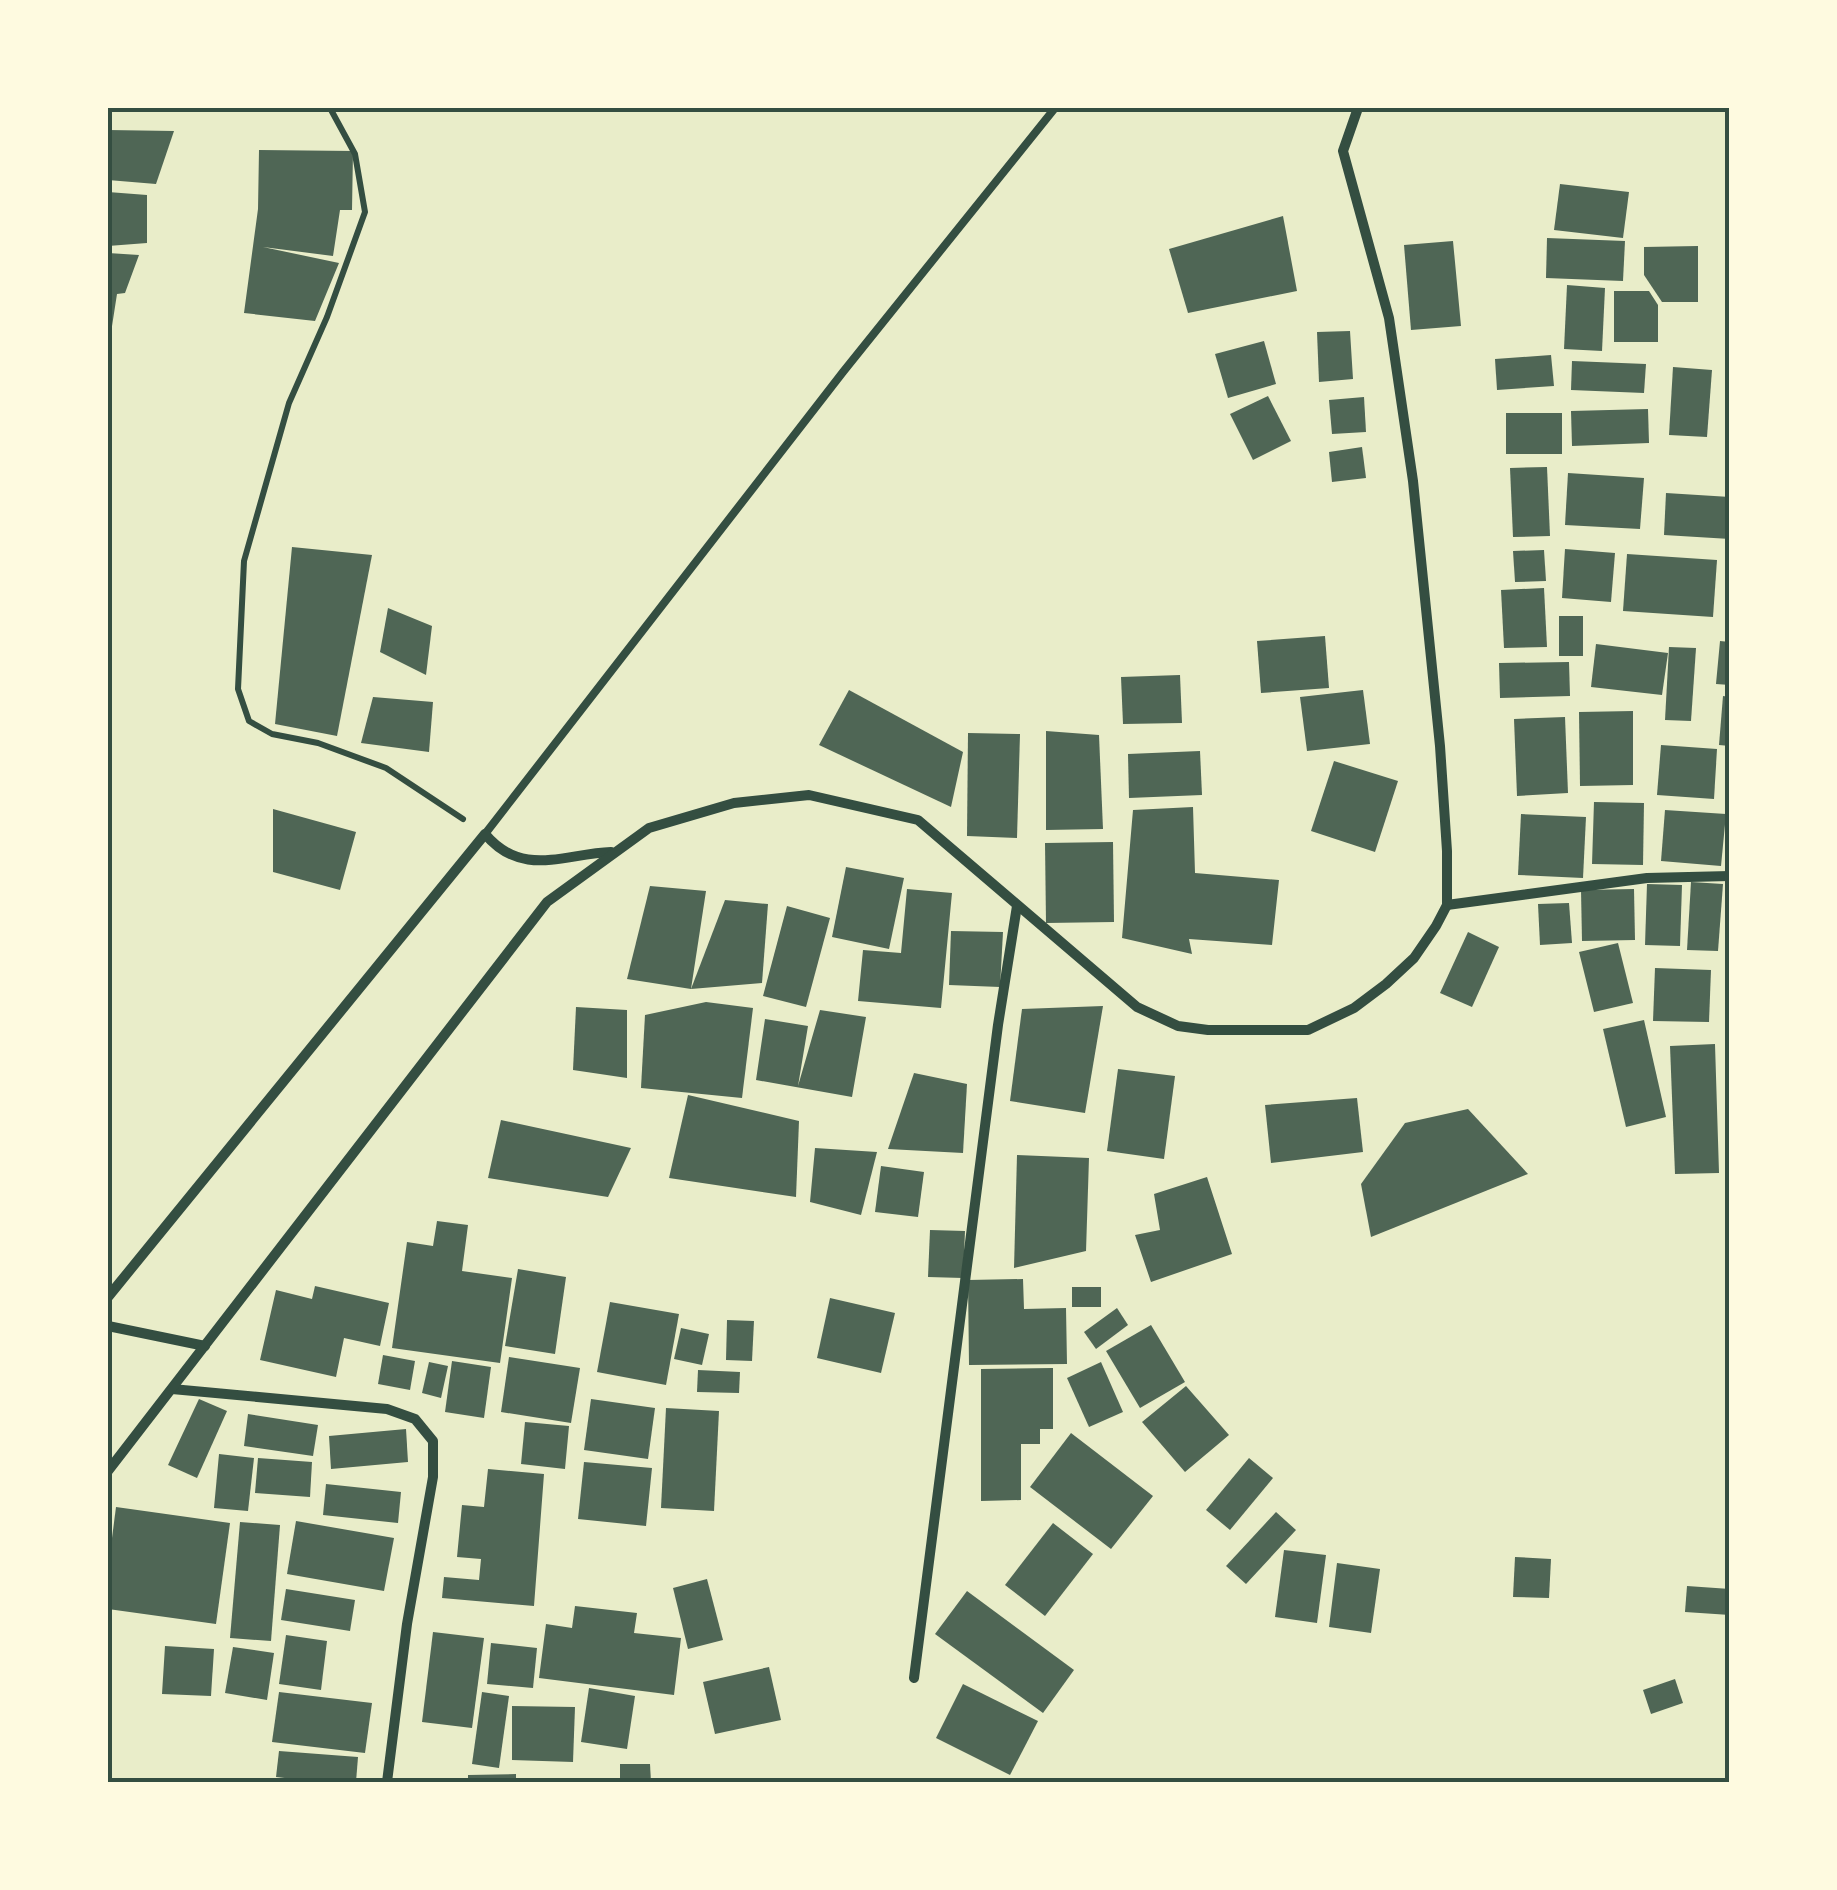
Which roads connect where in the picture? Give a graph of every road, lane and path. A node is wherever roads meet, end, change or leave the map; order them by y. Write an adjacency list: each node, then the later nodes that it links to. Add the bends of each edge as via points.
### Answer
1 (330, 108): 4 (path, via 355,154 365,212 289,403 244,561 238,689 249,721 386,768)
2 (1055, 108): 4 (lane)
3 (1358, 108): 7 (street, via 1344,151 1389,318 1413,481 1440,746)
4 (485, 834): 5 (street, via 498,849 525,860); 9 (street)
5 (613, 852): 8 (street, via 649,828 734,802 809,795 918,820); 11 (street, via 547,902)
6 (1730, 876): 7 (street, via 1648,878)
7 (1446, 905): 8 (street, via 1414,958 1354,1008 1308,1030 1260,1031 1178,1026 1137,1007)
8 (1018, 906): 14 (street)
9 (108, 1297)
10 (108, 1326): 11 (street)
11 (205, 1346): 12 (street)
12 (172, 1389): 13 (street); 15 (street, via 386,1409 416,1419 433,1441 434,1477)
13 (108, 1470)
14 (914, 1678)
15 (387, 1782)

